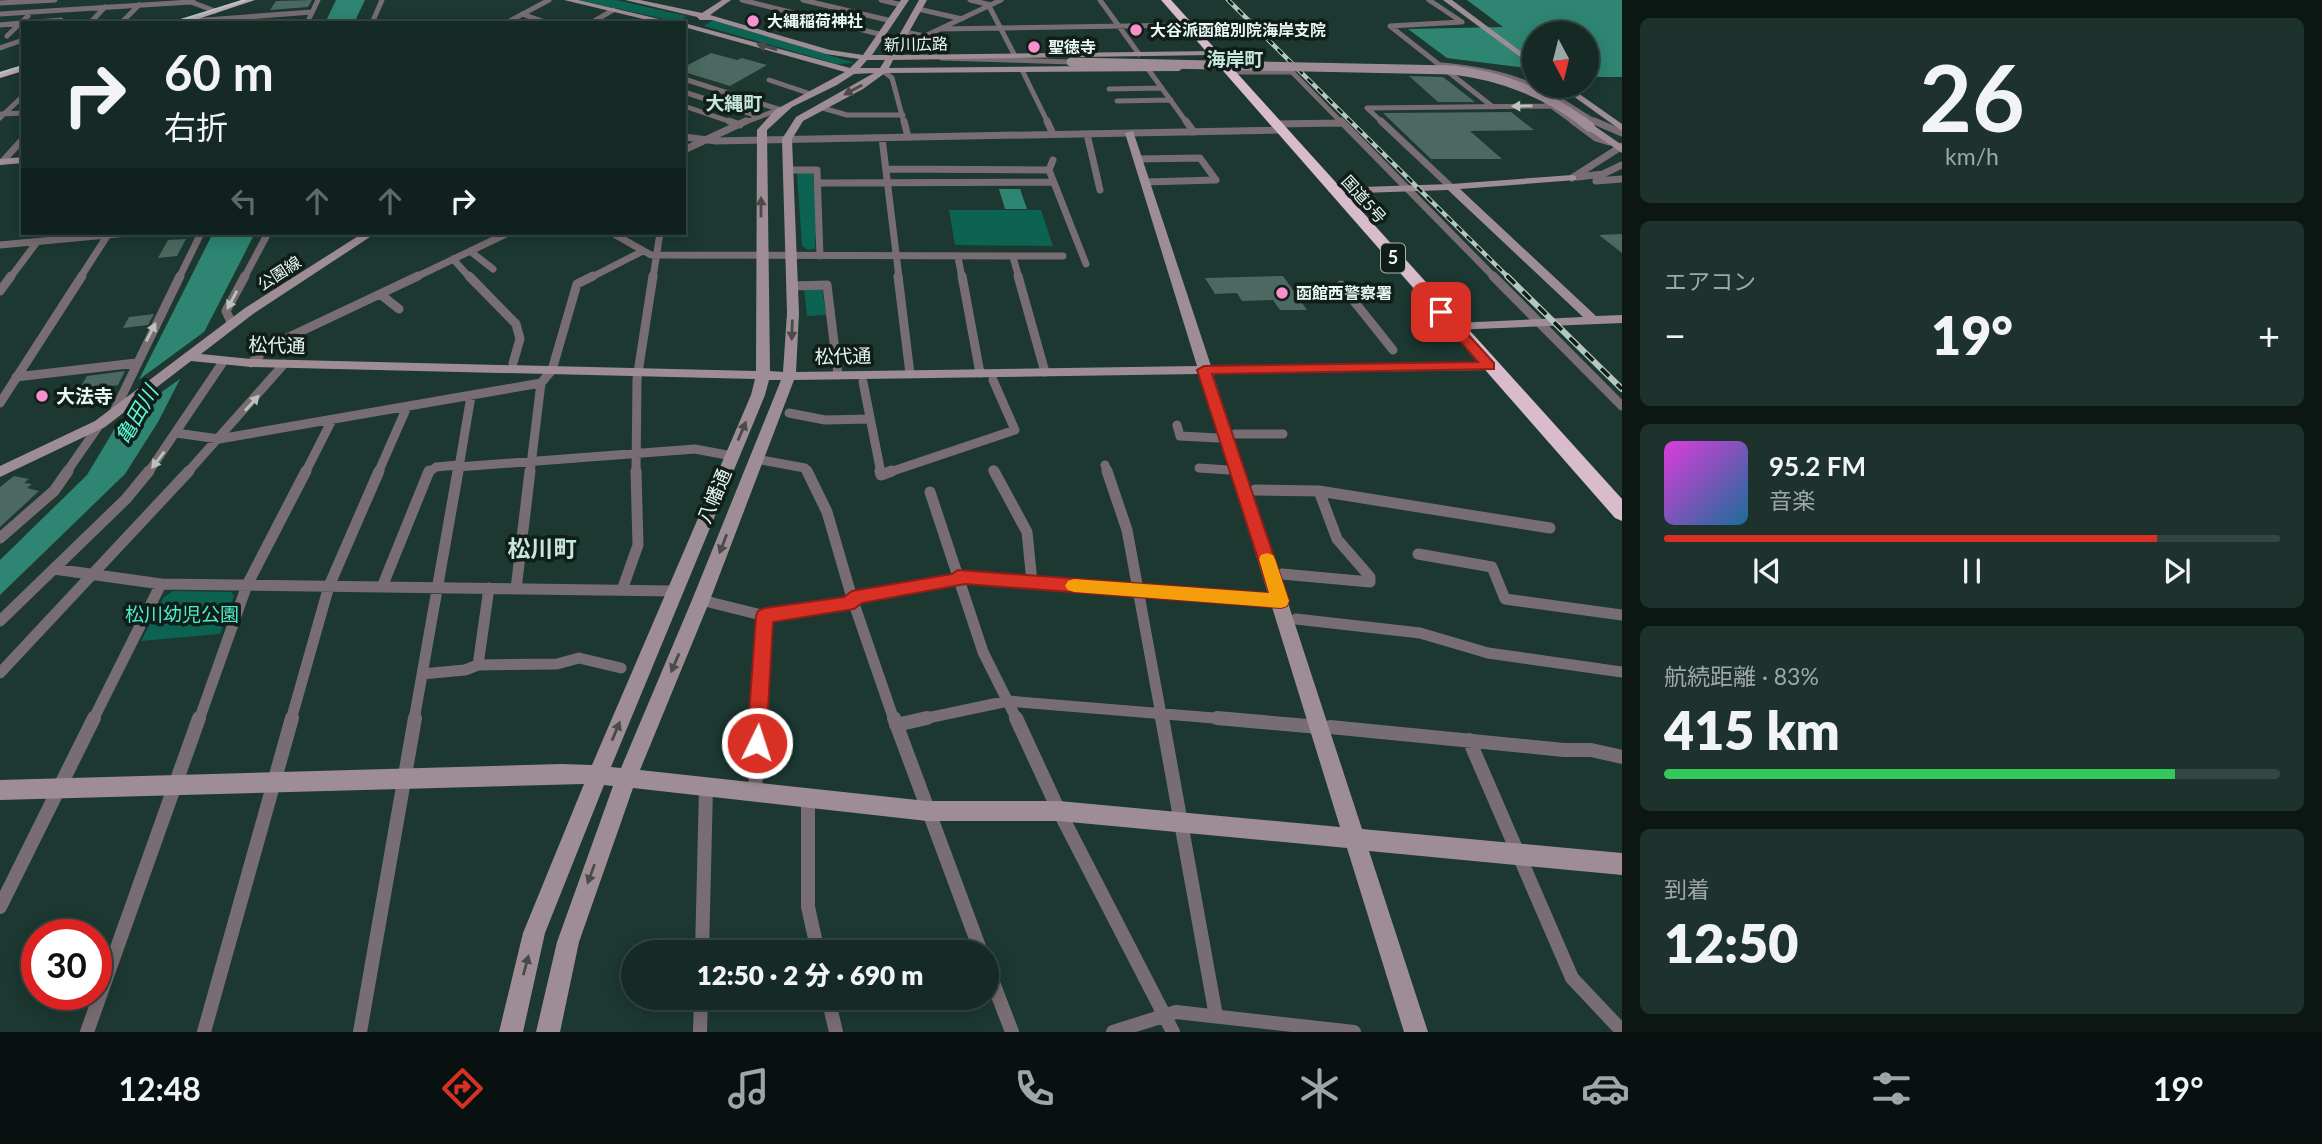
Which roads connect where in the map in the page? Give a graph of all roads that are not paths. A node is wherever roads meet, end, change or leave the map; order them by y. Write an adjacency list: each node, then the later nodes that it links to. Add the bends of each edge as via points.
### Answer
1 (55, 0): 20 (street)
2 (81, 0): 27 (street)
3 (237, 0): 28 (main road)
4 (251, 0): 28 (main road)
5 (318, 0): 32 (street)
6 (382, 0): 46 (street)
7 (549, 0): 34 (street)
8 (568, 0): 29 (street)
9 (629, 0): 35 (street, 新川広路)
10 (727, 0): 35 (street)
11 (742, 0): 62 (street)
12 (803, 0): 59 (street)
13 (881, 0): 23 (street)
14 (970, 0): 25 (street)
15 (1001, 0): 25 (street)
16 (1100, 0): 58 (street)
17 (1166, 0): 56 (highway, 国道5号 / 5)
18 (1429, 0): 77 (street, via 1462,22 1390,26)
19 (1447, 0): 72 (street)
20 (36, 1): 22 (street); 30 (street)
21 (192, 1): 24 (street); 28 (street)
22 (0, 3)
23 (912, 3): 37 (street); 59 (street)
24 (139, 5): 26 (street); 41 (street)
25 (990, 5): 37 (street); 60 (street)
26 (105, 7): 27 (street); 40 (street)
27 (72, 9): 31 (street); 39 (street)
28 (212, 10): 42 (main road); 43 (main road)
29 (613, 10): 36 (street); 49 (street)
30 (22, 12): 31 (street); 33 (street)
31 (32, 12): 38 (street)
32 (312, 12): 44 (street); 45 (street)
33 (0, 14)
34 (522, 14): 47 (street); 48 (street)
35 (703, 16): 55 (street); 73 (street, 新川広路)
36 (648, 18): 50 (street); 51 (street)
37 (962, 19): 61 (street)
38 (25, 21)
39 (60, 21)
40 (92, 21)
41 (123, 21)
42 (171, 21)
43 (181, 21)
44 (191, 21)
45 (308, 21)
46 (373, 21)
47 (510, 21)
48 (542, 21)
49 (594, 21)
50 (643, 21)
51 (662, 21)
52 (21, 23): 54 (street)
53 (21, 24): 63 (street)
54 (0, 25)
55 (686, 25)
56 (1188, 25): 58 (street); 69 (highway, 国道5号 / 5)
57 (686, 26): 81 (street, 新川広路, one-way to 57)
58 (1118, 26): 60 (street); 70 (street)
59 (898, 27): 62 (street); 64 (street); 75 (street)
60 (1000, 28): 61 (street); 71 (street)
61 (940, 29): 64 (street)
62 (883, 35): 73 (street)
63 (4, 36)
64 (925, 36): 66 (street)
65 (21, 41): 67 (street)
66 (902, 48)
67 (0, 49): 68 (street)
68 (21, 49)
69 (1212, 53): 70 (street, 新川広路); 80 (highway, 国道5号 / 5)
70 (1139, 54): 71 (street, 新川広路)
71 (1015, 56): 74 (street, 新川広路)
72 (1522, 56)
73 (866, 58): 75 (street, 新川広路); 81 (street)
74 (942, 58): 75 (street, 新川広路); 76 (street)
75 (890, 59): 82 (street)
76 (1072, 62): 83 (street); 123 (street, bridge, via 1460,70 1527,86)
77 (1439, 65): 86 (street); 112 (street, via 1525,82 1593,122)
78 (21, 66): 85 (main road)
79 (1148, 69): 80 (street, 新川広路); 84 (street, 新川広路); 89 (street)
80 (1226, 69): 106 (street, via 1292,72); 108 (highway, 国道5号 / 5)
81 (852, 71): 82 (street, 新川広路); 95 (street)
82 (883, 71): 83 (street, 新川広路); 95 (street, one-way to 95, via 860,87); 103 (street, via 892,78)
83 (945, 71): 84 (street, 新川広路)
84 (1022, 71): 113 (street)
85 (0, 72)
86 (1450, 73): 97 (street, via 1499,81); 99 (street)
87 (686, 80): 100 (street)
88 (769, 80): 95 (street)
89 (1162, 88): 90 (street); 94 (street)
90 (1109, 89)
91 (686, 93): 105 (street)
92 (21, 98): 104 (street)
93 (1580, 98): 109 (street)
94 (1171, 100): 96 (street); 110 (street)
95 (815, 101): 100 (street); 102 (street); 119 (street)
96 (1118, 101)
97 (1551, 106): 99 (street, one-way to 99); 123 (street)
98 (686, 107): 107 (street)
99 (1493, 107): 140 (street, via 1367,108)
100 (780, 109): 105 (street); 121 (street, via 763,128)
101 (21, 113): 104 (street)
102 (847, 115): 103 (street); 117 (street)
103 (902, 115): 116 (street)
104 (1, 116)
105 (758, 116): 107 (street)
106 (1343, 123): 108 (street); 141 (street)
107 (740, 125): 120 (street)
108 (1277, 127): 110 (street); 143 (highway, 国道5号 / 5)
109 (1622, 128)
110 (1194, 132): 111 (street)
111 (1130, 133): 114 (street); 126 (street)
112 (1622, 133)
113 (1053, 134): 114 (street); 116 (street)
114 (1087, 134): 142 (street)
115 (686, 137): 120 (street)
116 (908, 137): 118 (street)
117 (851, 138): 118 (street); 119 (street)
118 (882, 138): 130 (street)
119 (787, 139): 121 (street); 131 (street, 八幡通)
120 (705, 140): 121 (street); 125 (street)
121 (760, 140): 157 (street, 八幡通, one-way to 121)
122 (21, 141): 128 (street)
123 (1609, 142): 124 (street)
124 (1621, 148): 134 (street)
125 (686, 149)
126 (1138, 159): 138 (street); 138 (street, via 1200,158 1216,180)
127 (1053, 160): 132 (street)
128 (4, 161): 133 (street)
129 (1622, 165): 134 (street, via 1603,174)
130 (886, 169): 132 (street); 136 (street)
131 (787, 170): 139 (street, via 817,170); 158 (street, 八幡通)
132 (1049, 170): 137 (street)
133 (0, 173)
134 (1572, 178): 135 (street); 140 (street)
135 (1622, 179)
136 (888, 182): 137 (street); 139 (street); 160 (street)
137 (1053, 182): 165 (street)
138 (1145, 182): 187 (street)
139 (818, 183): 159 (street)
140 (1451, 187): 141 (street); 173 (street)
141 (1407, 189): 143 (street); 174 (street)
142 (1100, 190)
143 (1333, 191): 176 (highway, 国道5号 / 5)
144 (100, 235): 152 (street)
145 (108, 235): 194 (street)
146 (200, 235): 181 (street, one-way to 146)
147 (267, 235): 175 (street, one-way to 175, via 226,311)
148 (367, 235): 175 (street, 公園線)
149 (504, 235): 154 (street)
150 (615, 235): 155 (street)
151 (660, 235): 156 (street)
152 (37, 242): 153 (street); 169 (street)
153 (0, 245)
154 (470, 251): 164 (street); 166 (street)
155 (643, 251): 156 (street); 186 (street, via 577,284)
156 (657, 255): 157 (street); 189 (street)
157 (761, 255): 158 (street); 192 (street, 八幡通)
158 (790, 256): 159 (street); 168 (street, 八幡通)
159 (820, 256): 160 (street)
160 (896, 256): 162 (street); 190 (street)
161 (1063, 256): 163 (street)
162 (958, 257): 163 (street); 195 (street)
163 (1013, 257): 188 (street)
164 (453, 259): 170 (street); 183 (street, via 515,319 521,344)
165 (1086, 264)
166 (493, 269)
167 (1340, 285): 178 (street)
168 (792, 286): 191 (street, via 827,285); 193 (street, 八幡通, one-way to 193)
169 (0, 291)
170 (380, 294): 171 (street); 182 (street, via 270,346)
171 (399, 309)
172 (1616, 319): 173 (street); 177 (street)
173 (1593, 320): 174 (street)
174 (1541, 323): 176 (street); 200 (street)
175 (232, 324): 179 (street, 公園線)
176 (1455, 327): 185 (highway, 国道5号 / 5)
177 (1622, 329)
178 (1393, 350)
179 (194, 358): 180 (street, 松代通); 203 (street, 公園線)
180 (223, 362): 182 (street, 松代通); 207 (street)
181 (136, 363): 194 (street); 203 (street)
182 (251, 363): 184 (street, 松代通)
183 (513, 363)
184 (284, 364): 186 (street, 松代通); 211 (street, one-way to 184)
185 (1489, 366): 187 (street, 松代通); 225 (highway, 国道5号 / 5)
186 (552, 370): 189 (street, 松代通); 197 (street)
187 (1204, 370): 188 (street, 松代通); 246 (street)
188 (1045, 372): 195 (street, 松代通)
189 (640, 373): 192 (street, 松代通); 212 (street)
190 (910, 374): 191 (street, 松代通); 195 (street, 松代通)
191 (838, 375): 193 (street, 松代通)
192 (763, 376): 193 (street, 松代通); 213 (street, 八幡通, one-way to 192)
193 (789, 376): 214 (street, 八幡通)
194 (16, 377): 199 (street)
195 (986, 377): 204 (street, via 1015,430 881,475)
196 (863, 382): 204 (street)
197 (541, 383): 198 (street); 215 (street)
198 (471, 396): 201 (street); 216 (street)
199 (0, 403)
200 (1622, 406)
201 (407, 407): 205 (street); 236 (street)
202 (789, 413): 204 (street, via 825,420)
203 (112, 416): 221 (street, 公園線); 227 (street, via 58,485)
204 (870, 419)
205 (332, 420): 211 (street); 235 (street)
206 (1177, 425): 210 (street, via 1180,436)
207 (176, 433): 211 (street); 229 (street, one-way to 229, via 126,499)
208 (1235, 434): 209 (street)
209 (1283, 434)
210 (1218, 438)
211 (219, 439): 231 (street)
212 (635, 453): 213 (street, via 695,449); 215 (street); 241 (street, via 638,545)
213 (732, 456): 243 (street, 八幡通)
214 (756, 459): 244 (street, 八幡通, one-way to 244); 245 (street, via 805,468 827,512)
215 (531, 460): 216 (street); 240 (street)
216 (458, 466): 237 (street, via 428,472); 238 (street)
217 (1105, 466): 242 (street, via 1127,530)
218 (1199, 468): 220 (street)
219 (993, 470): 233 (street, via 1027,532)
220 (1228, 470)
221 (0, 472)
222 (1255, 490): 223 (street)
223 (1319, 491): 226 (street); 230 (street, via 1337,539 1370,582)
224 (930, 492): 232 (street)
225 (1622, 513)
226 (1550, 528)
227 (0, 538)
228 (1418, 554): 247 (street, via 1492,567 1505,598)
229 (54, 569): 231 (street); 250 (street)
230 (1282, 574)
231 (91, 575): 234 (street); 254 (street)
232 (959, 578): 233 (street); 245 (street); 256 (street, via 983,652)
233 (1032, 583): 242 (street)
234 (161, 584): 235 (street); 267 (street)
235 (247, 585): 236 (street); 266 (street)
236 (329, 586): 237 (street); 265 (street)
237 (382, 587): 238 (street)
238 (438, 587): 239 (street); 255 (street)
239 (489, 588): 240 (street); 251 (street)
240 (516, 589): 241 (street)
241 (622, 590): 243 (street)
242 (1138, 590): 246 (street); 257 (street)
243 (674, 591): 262 (street, 八幡通, one-way to 243)
244 (701, 600): 248 (street); 264 (street, 八幡通, one-way to 264)
245 (853, 600): 248 (street); 258 (street)
246 (1281, 601): 259 (street)
247 (1622, 615)
248 (765, 616): 270 (street)
249 (1296, 618): 253 (street, via 1420,633 1488,653)
250 (0, 621)
251 (478, 665): 252 (street, via 557,664 579,658); 255 (street)
252 (621, 668)
253 (1622, 672)
254 (0, 673)
255 (422, 674): 263 (street)
256 (1008, 701): 257 (street); 258 (street); 273 (street)
257 (1160, 712): 259 (street); 274 (street)
258 (896, 725): 272 (street)
259 (1325, 727): 260 (street); 275 (street)
260 (1469, 740): 261 (street, via 1591,750); 276 (street)
261 (1622, 757)
262 (598, 775): 263 (street); 264 (street); 291 (street, 八幡通, one-way to 262, via 538,923)
263 (403, 778): 265 (street); 290 (street)
264 (626, 779): 268 (street); 292 (street, 八幡通, one-way to 292, via 579,908)
265 (274, 782): 266 (street); 289 (street)
266 (174, 785): 267 (street); 288 (street)
267 (59, 788): 269 (street); 278 (street)
268 (706, 788): 270 (street); 279 (street)
269 (0, 790)
270 (755, 793): 271 (street)
271 (808, 799): 272 (street); 280 (street, via 808,907)
272 (927, 811): 273 (street); 281 (street)
273 (1059, 811): 274 (street); 285 (street)
274 (1181, 823): 275 (street); 286 (street)
275 (1354, 837): 276 (street); 299 (street)
276 (1518, 853): 277 (street); 287 (street, via 1572,978)
277 (1622, 864)
278 (0, 907)
279 (702, 940)
280 (815, 940)
281 (976, 940)
282 (999, 998): 295 (street)
283 (701, 1010): 293 (street)
284 (831, 1010): 294 (street)
285 (1164, 1014): 286 (street); 296 (street); 297 (street)
286 (1216, 1016): 298 (street)
287 (1622, 1031)
288 (87, 1032)
289 (204, 1032)
290 (360, 1032)
291 (511, 1032)
292 (548, 1032)
293 (700, 1032)
294 (836, 1032)
295 (1012, 1032)
296 (1113, 1032)
297 (1173, 1032)
298 (1353, 1032)
299 (1416, 1032)

